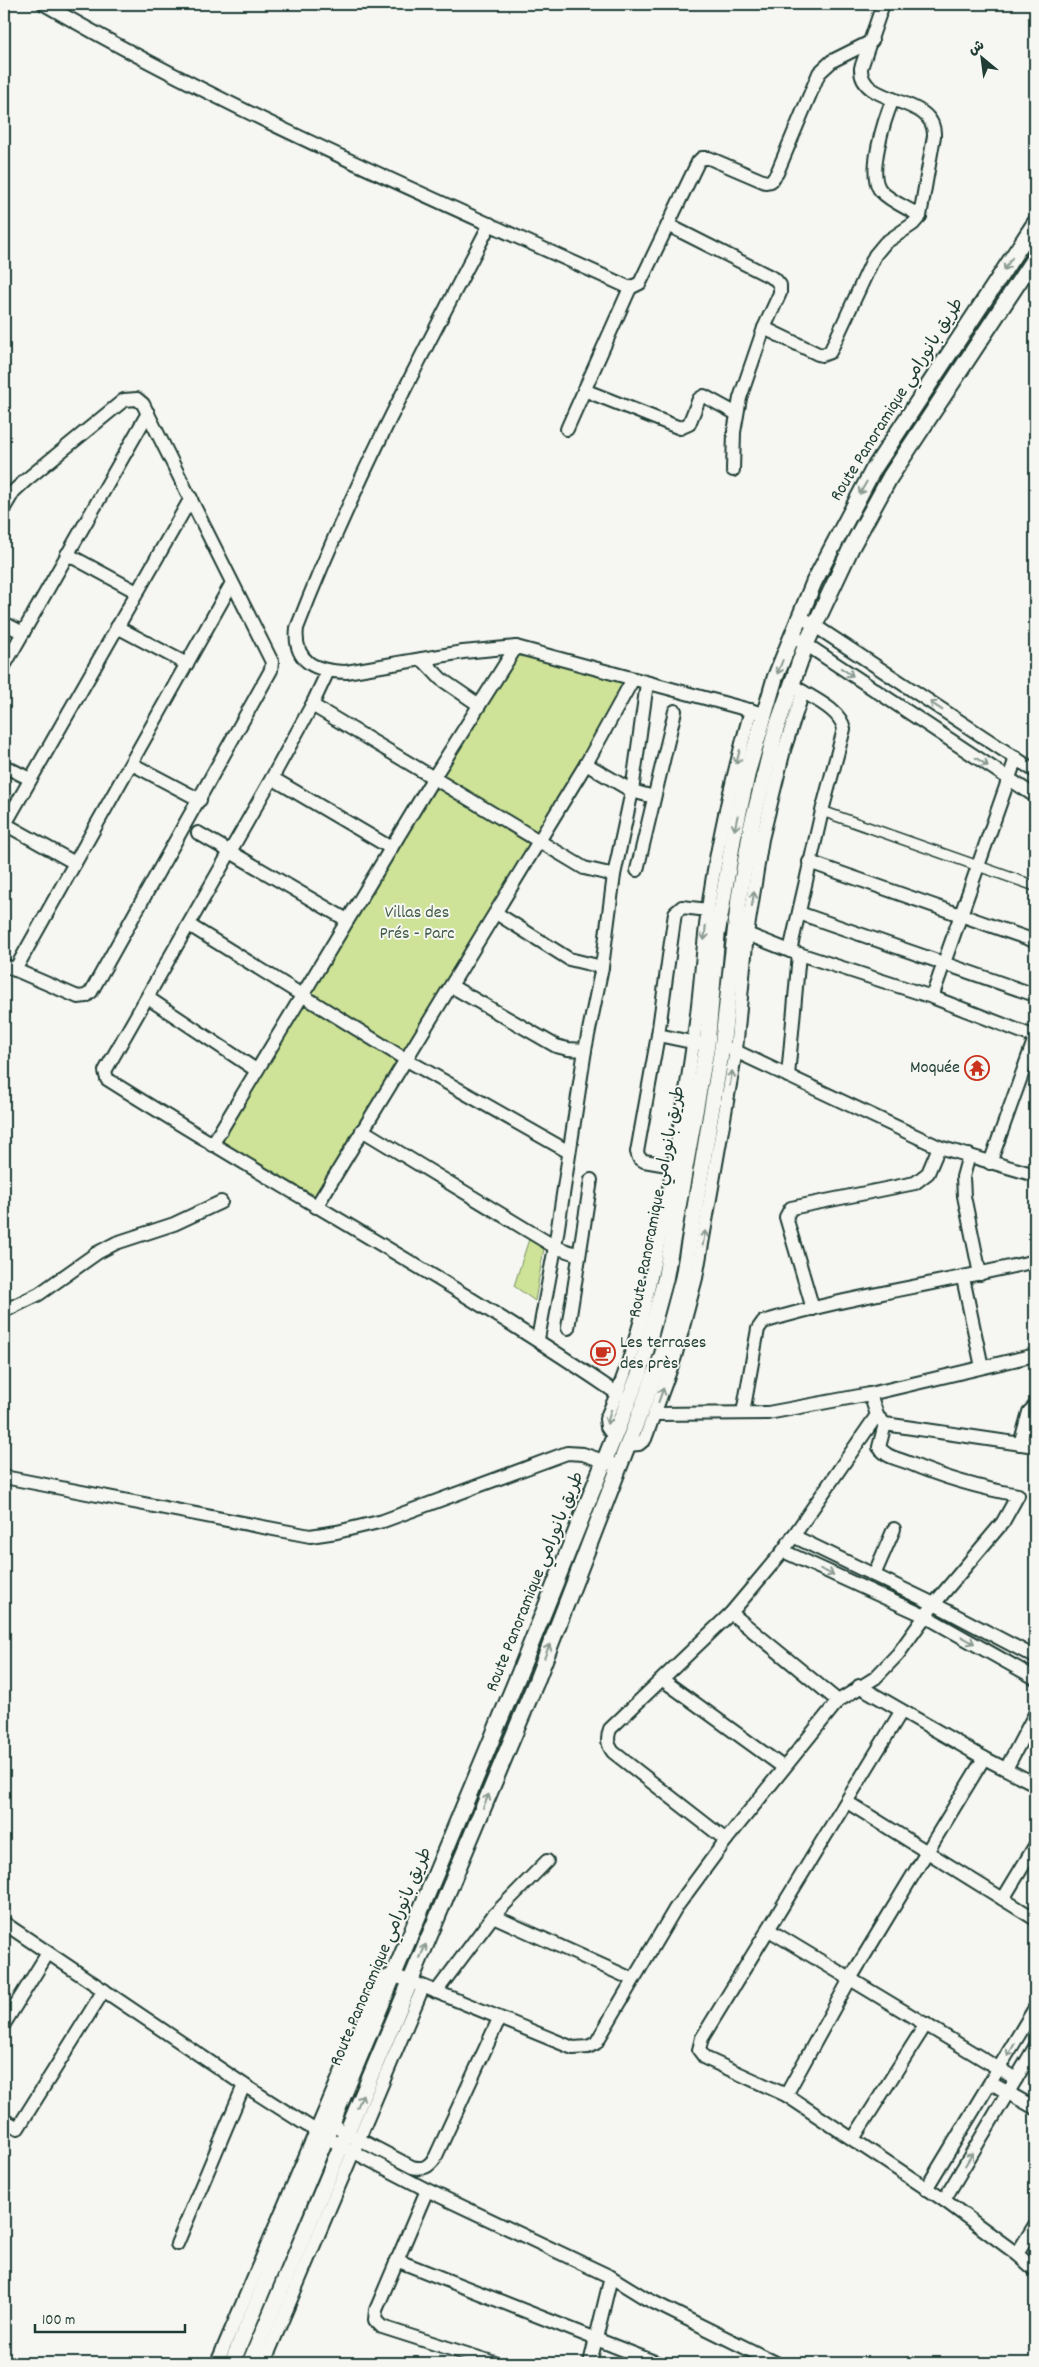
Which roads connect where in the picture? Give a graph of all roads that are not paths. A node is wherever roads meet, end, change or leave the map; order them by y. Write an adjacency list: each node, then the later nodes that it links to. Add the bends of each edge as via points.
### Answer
1 (44, 4): 7 (street, via 337,156)
2 (883, 4): 3 (street)
3 (872, 41): 4 (street, via 861,76 868,87); 8 (street, via 832,61 819,73 775,178 766,182 702,158)
4 (893, 99): 5 (street, via 925,114 934,126); 5 (street, via 879,138 876,183 887,196)
5 (920, 216): 11 (street, via 874,255 830,352 818,354)
6 (1035, 223): 22 (street, Route Panoramique طريق بانورامي, one-way to 22, via 873,470 832,544)
7 (490, 224): 10 (street); 33 (street, via 394,408 350,502 298,628 297,647 301,655 317,668)
8 (668, 226): 10 (street, via 640,283); 11 (street, via 778,282 780,293)
9 (1035, 257): 24 (street, Route Panoramique طريق بانورامي, via 890,476)
10 (630, 288): 12 (street)
11 (764, 328): 14 (street, via 744,382)
12 (584, 390): 14 (street, via 683,429 689,424 699,399 704,396); 15 (street)
13 (148, 413): 17 (street); 18 (street, via 137,399 124,400 26,480 14,491); 19 (street)
14 (737, 414): 16 (street)
15 (567, 429)
16 (733, 470)
17 (191, 498): 20 (street); 21 (street)
18 (4, 508)
19 (67, 554): 21 (street); 26 (street)
20 (232, 583): 31 (street); 55 (street, via 269,652 272,666)
21 (137, 592): 25 (street)
22 (800, 616): 24 (street); 27 (street, Route Panoramique طريق بانورامي)
23 (4, 623): 26 (street)
24 (814, 624): 28 (street, Route Panoramique طريق بانورامي); 43 (street, one-way to 24)
25 (117, 627): 31 (street); 50 (street)
26 (23, 633): 32 (street)
27 (792, 635): 28 (street); 42 (street, Route Panoramique طريق بانورامي, one-way to 42)
28 (806, 644): 36 (street, Route Panoramique طريق بانورامي); 51 (street, one-way to 51)
29 (516, 647): 30 (street); 34 (street); 40 (street)
30 (422, 659): 33 (street, via 346,672); 40 (street, via 441,678)
31 (187, 664): 44 (street)
32 (4, 666)
33 (328, 671): 39 (street)
34 (633, 679): 35 (street); 37 (street)
35 (646, 683): 38 (street); 42 (street)
36 (797, 688): 56 (street, via 836,714 843,723 842,740); 74 (street, one-way to 36, via 768,810); 87 (street, Route Panoramique طريق بانورامي, via 768,758 747,852)
37 (625, 693): 38 (street); 45 (street)
38 (644, 699): 52 (street)
39 (312, 705): 48 (street); 49 (street)
40 (479, 705): 48 (street)
41 (675, 711): 54 (street)
42 (758, 712): 68 (street, one-way to 68, via 731,785); 87 (street, Route Panoramique طريق بانورامي, one-way to 87, via 717,935)
43 (1016, 758): 47 (street); 51 (street)
44 (132, 764): 55 (street); 63 (street)
45 (586, 764): 52 (street); 59 (street)
46 (4, 766): 50 (street)
47 (1035, 771)
48 (434, 777): 59 (street); 60 (street)
49 (272, 778): 60 (street); 61 (street)
50 (30, 779): 57 (street)
51 (1008, 779): 53 (street); 64 (street)
52 (632, 791): 54 (street); 66 (street)
53 (1035, 796)
54 (654, 797): 65 (street)
55 (200, 800): 79 (street, via 88,995 78,997)
56 (822, 811): 62 (street); 64 (street)
57 (4, 825): 63 (street)
58 (198, 833): 61 (street)
59 (539, 842): 66 (street, via 584,868); 69 (street)
60 (392, 848): 72 (street)
61 (230, 852): 72 (street); 73 (street)
62 (809, 862): 70 (street); 71 (street)
63 (76, 863): 79 (street)
64 (977, 867): 67 (street); 71 (street)
65 (637, 870)
66 (614, 874): 78 (street)
67 (1035, 886)
68 (708, 910): 85 (street, via 682,907 675,913); 87 (street, one-way to 87)
69 (496, 913): 78 (street, via 569,959); 80 (street)
70 (799, 913): 76 (street); 77 (street)
71 (960, 914): 75 (street); 77 (street)
72 (347, 920): 82 (street)
73 (189, 925): 82 (street); 83 (street)
74 (747, 934): 76 (street); 87 (street)
75 (1035, 941)
76 (795, 953): 84 (street); 92 (street)
77 (944, 964): 81 (street); 84 (street)
78 (602, 967): 88 (street)
79 (10, 968)
80 (451, 986): 88 (street, via 556,1046); 89 (street)
81 (1035, 995)
82 (303, 996): 89 (street); 90 (street)
83 (148, 998): 90 (street); 94 (street, via 105,1071 107,1079)
84 (932, 998): 86 (street)
85 (658, 1035): 87 (street); 99 (street, via 638,1155 644,1161)
86 (1035, 1037): 91 (street)
87 (715, 1046): 92 (street); 99 (street); 119 (street, one-way to 87, via 691,1304); 121 (street, Route Panoramique طريق بانورامي, via 658,1311 640,1372); 123 (street, Route Panoramique طريق بانورامي, via 677,1304 662,1356)
88 (585, 1050): 96 (street)
89 (405, 1059): 93 (street); 96 (street)
90 (256, 1070): 94 (street)
91 (1029, 1072): 98 (street)
92 (788, 1076): 95 (street)
93 (362, 1130): 103 (street); 104 (street)
94 (212, 1145): 103 (street)
95 (938, 1147): 97 (street); 109 (street, via 928,1173 915,1184 791,1208 786,1217)
96 (569, 1152): 104 (street)
97 (969, 1155): 98 (street); 107 (street, via 963,1177 964,1196)
98 (990, 1163): 100 (street)
99 (673, 1166): 115 (street, via 640,1328)
100 (1035, 1174)
101 (591, 1180): 105 (street)
102 (222, 1202): 110 (street, via 174,1224 116,1243 39,1294)
103 (316, 1207): 112 (street)
104 (555, 1247): 105 (street); 112 (street)
105 (579, 1254): 111 (street)
106 (1035, 1261): 107 (street)
107 (980, 1274): 108 (street)
108 (963, 1278): 109 (street); 114 (street)
109 (813, 1309): 118 (street, via 760,1325)
110 (4, 1311)
111 (568, 1328)
112 (538, 1339): 115 (street)
113 (1035, 1355): 114 (street)
114 (982, 1367): 116 (street)
115 (618, 1394): 121 (street, one-way to 121, via 606,1423)
116 (870, 1394): 118 (street, via 768,1413); 120 (street)
117 (1035, 1406): 122 (street, via 1029,1412)
118 (744, 1413): 119 (street)
119 (654, 1414): 123 (street, via 644,1442)
120 (881, 1420): 122 (street); 129 (street); 132 (street, via 880,1447 889,1456 933,1474 1018,1495 1004,1522)
121 (614, 1437): 125 (street, Route Panoramique طريق بانورامي)
122 (1020, 1444): 124 (street)
123 (628, 1445): 126 (street, Route Panoramique طريق بانورامي)
124 (1035, 1446)
125 (604, 1461): 126 (street); 127 (street, via 567,1453 383,1521 310,1536); 157 (street, Route Panoramique طريق بانورامي)
126 (619, 1467): 160 (street, Route Panoramique طريق بانورامي, one-way to 126)
127 (4, 1477)
128 (894, 1530): 131 (street)
129 (793, 1536): 130 (street); 131 (street)
130 (783, 1552): 133 (street); 134 (street, one-way to 134)
131 (874, 1575): 132 (street)
132 (934, 1604): 134 (street); 135 (street)
133 (730, 1614): 137 (street); 139 (street)
134 (925, 1616): 136 (street, one-way to 136); 138 (street, via 885,1669)
135 (1035, 1657)
136 (1035, 1678)
137 (663, 1680): 143 (street); 147 (street, via 610,1729 608,1745 618,1757)
138 (859, 1686): 139 (street); 140 (street)
139 (838, 1701): 143 (street)
140 (901, 1712): 142 (street); 146 (street)
141 (1033, 1722): 144 (street)
142 (984, 1758): 144 (street); 149 (street)
143 (783, 1768): 147 (street)
144 (1006, 1769): 145 (street)
145 (1035, 1784)
146 (847, 1802): 149 (street); 155 (street)
147 (726, 1840): 158 (street, via 675,1909)
148 (1035, 1846): 151 (street)
149 (927, 1852): 151 (street); 159 (street)
150 (548, 1861): 152 (street)
151 (1003, 1899): 153 (street)
152 (493, 1916): 158 (street); 162 (street)
153 (1035, 1919)
154 (4, 1923): 156 (street)
155 (769, 1930): 159 (street); 173 (street, via 702,2038 699,2050 705,2058)
156 (48, 1953): 161 (street); 165 (street)
157 (394, 1976): 160 (street); 176 (street, Route Panoramique طريق بانورامي)
158 (632, 1979): 164 (street, via 600,2038 588,2047 573,2048)
159 (850, 1979): 166 (street); 173 (street)
160 (417, 1984): 162 (street); 178 (street, Route Panoramique طريق بانورامي)
161 (104, 1990): 171 (street); 175 (street, via 18,2128)
162 (436, 1992): 164 (street)
163 (1035, 2008): 168 (street, one-way to 168)
164 (499, 2019): 178 (street, via 431,2164 418,2169)
165 (4, 2024)
166 (926, 2024): 168 (street); 177 (street)
167 (1035, 2047): 169 (street)
168 (1000, 2069): 169 (street); 170 (street)
169 (1016, 2079): 172 (street)
170 (991, 2083): 172 (street); 179 (street)
171 (244, 2085): 176 (street); 183 (street)
172 (1009, 2092): 174 (street); 181 (street, one-way to 172)
173 (786, 2095): 177 (street)
174 (1035, 2108)
175 (4, 2120)
176 (323, 2128): 178 (street); 190 (street); 191 (street, Route Panoramique طريق بانورامي)
177 (853, 2139): 179 (street)
178 (350, 2143): 180 (street); 192 (street, Route Panoramique طريق بانورامي); 193 (street)
179 (926, 2189): 181 (street)
180 (427, 2190): 185 (street); 187 (street)
181 (944, 2200): 184 (street)
182 (1035, 2225): 184 (street)
183 (177, 2244)
184 (1017, 2254): 186 (street)
185 (396, 2260): 188 (street); 194 (street, via 374,2316 376,2324)
186 (1035, 2270)
187 (611, 2277): 188 (street); 189 (street)
188 (596, 2339): 195 (street); 196 (street)
189 (755, 2358): 197 (street)
190 (217, 2363)
191 (232, 2363)
192 (250, 2363)
193 (264, 2363)
194 (495, 2363)
195 (590, 2363)
196 (657, 2363)
197 (776, 2363)

